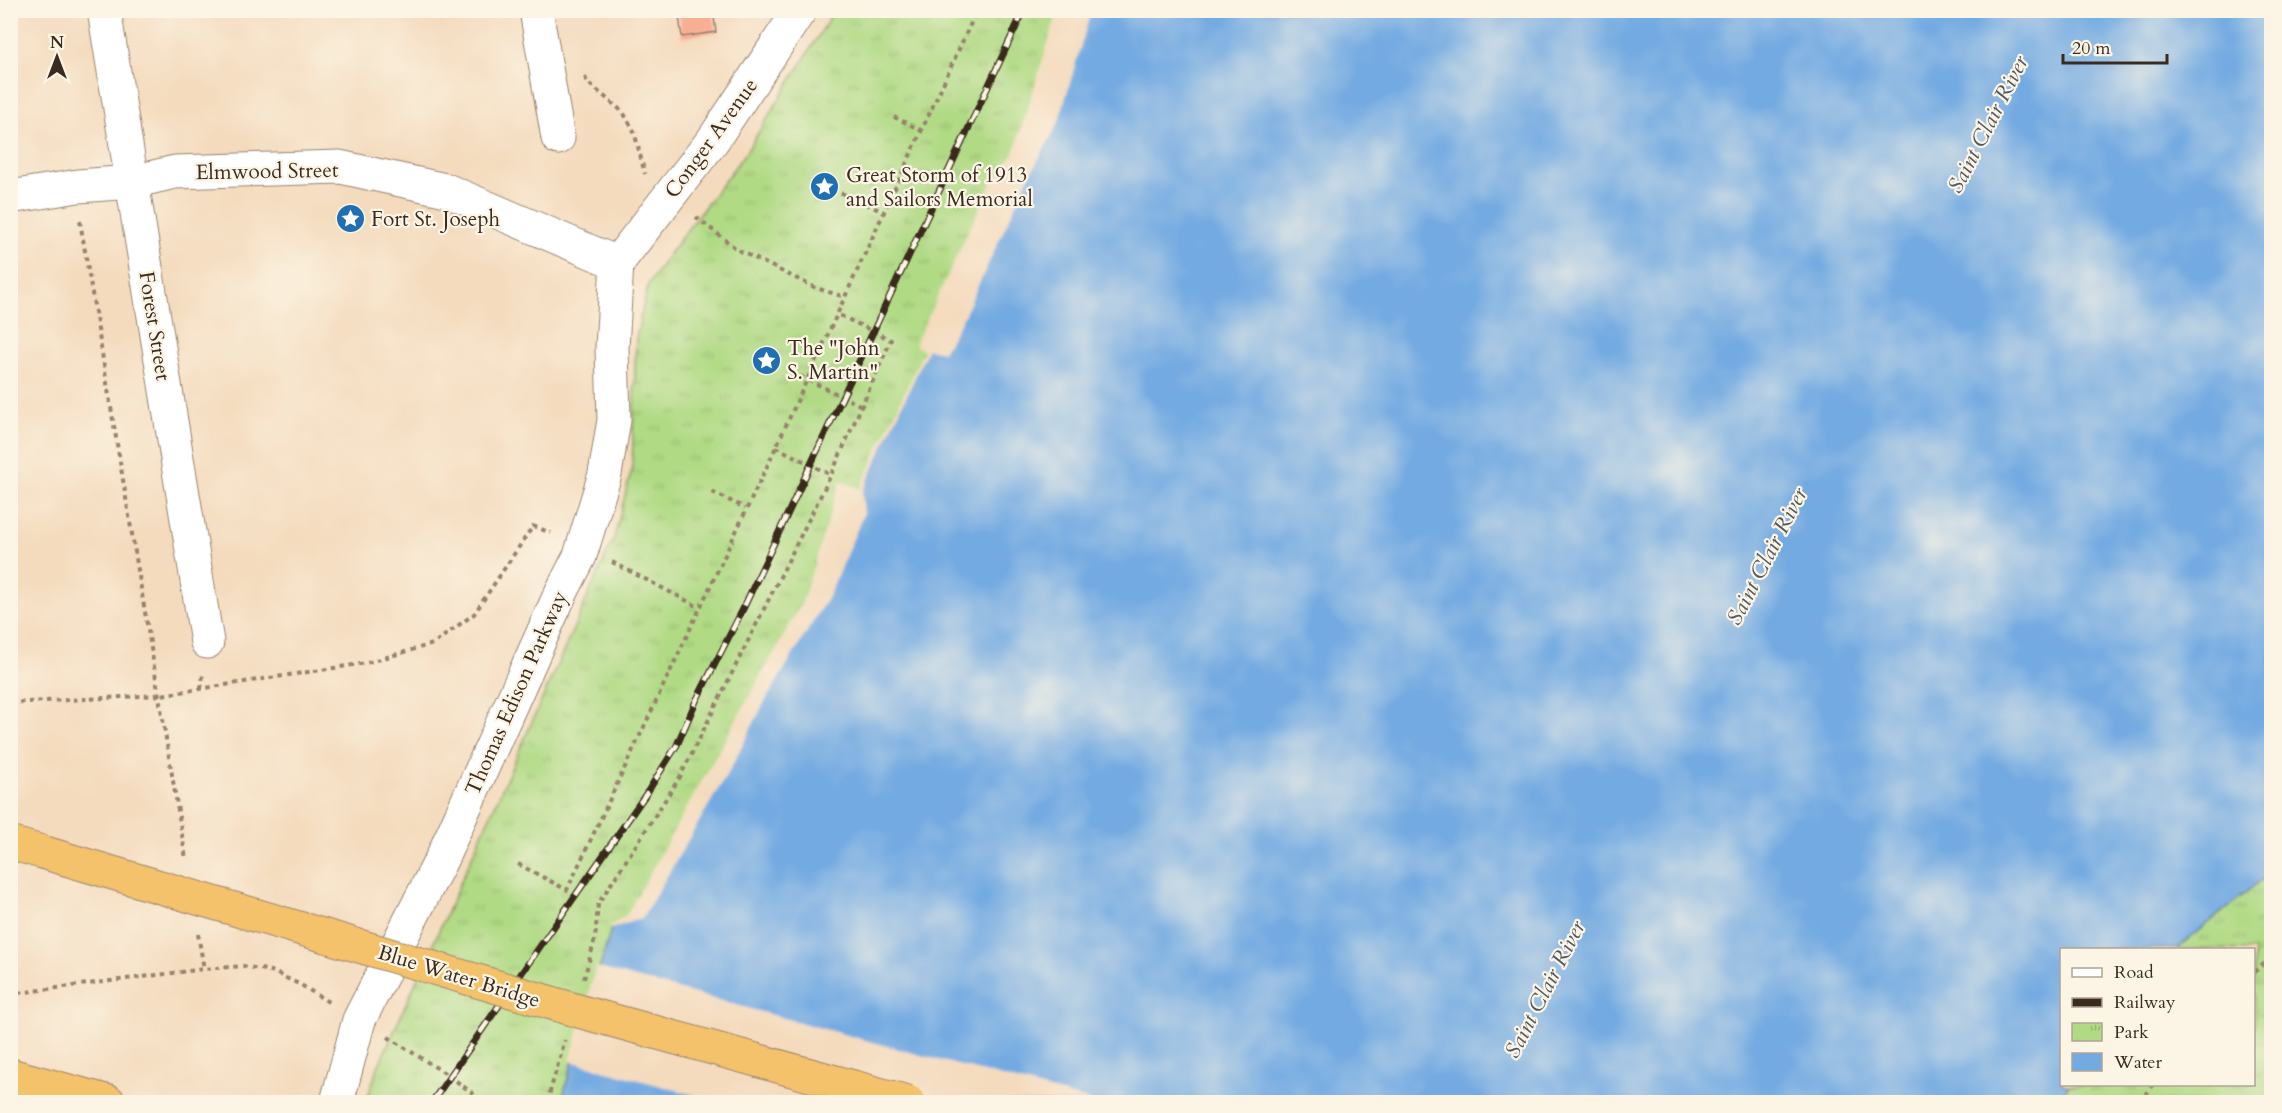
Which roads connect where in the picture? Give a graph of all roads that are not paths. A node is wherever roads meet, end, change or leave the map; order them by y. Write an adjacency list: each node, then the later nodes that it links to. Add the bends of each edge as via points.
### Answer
1 (104, 10): 5 (street, Forest Street)
2 (536, 10): 4 (street)
3 (800, 10): 7 (street, Conger Avenue, via 713,140)
4 (558, 138)
5 (132, 182): 6 (street, Elmwood Street); 7 (street, Elmwood Street, via 175,172 340,167 446,190); 8 (street, Forest Street)
6 (10, 197)
7 (617, 263): 12 (street, Thomas Edison Parkway, via 612,348 614,420 605,474 583,546 442,858 359,1020)
8 (207, 642)
9 (10, 843): 13 (highway, Blue Water Bridge, bridge, via 582,1012)
10 (10, 1075): 11 (highway)
11 (109, 1102)
12 (337, 1102)
13 (908, 1102)

